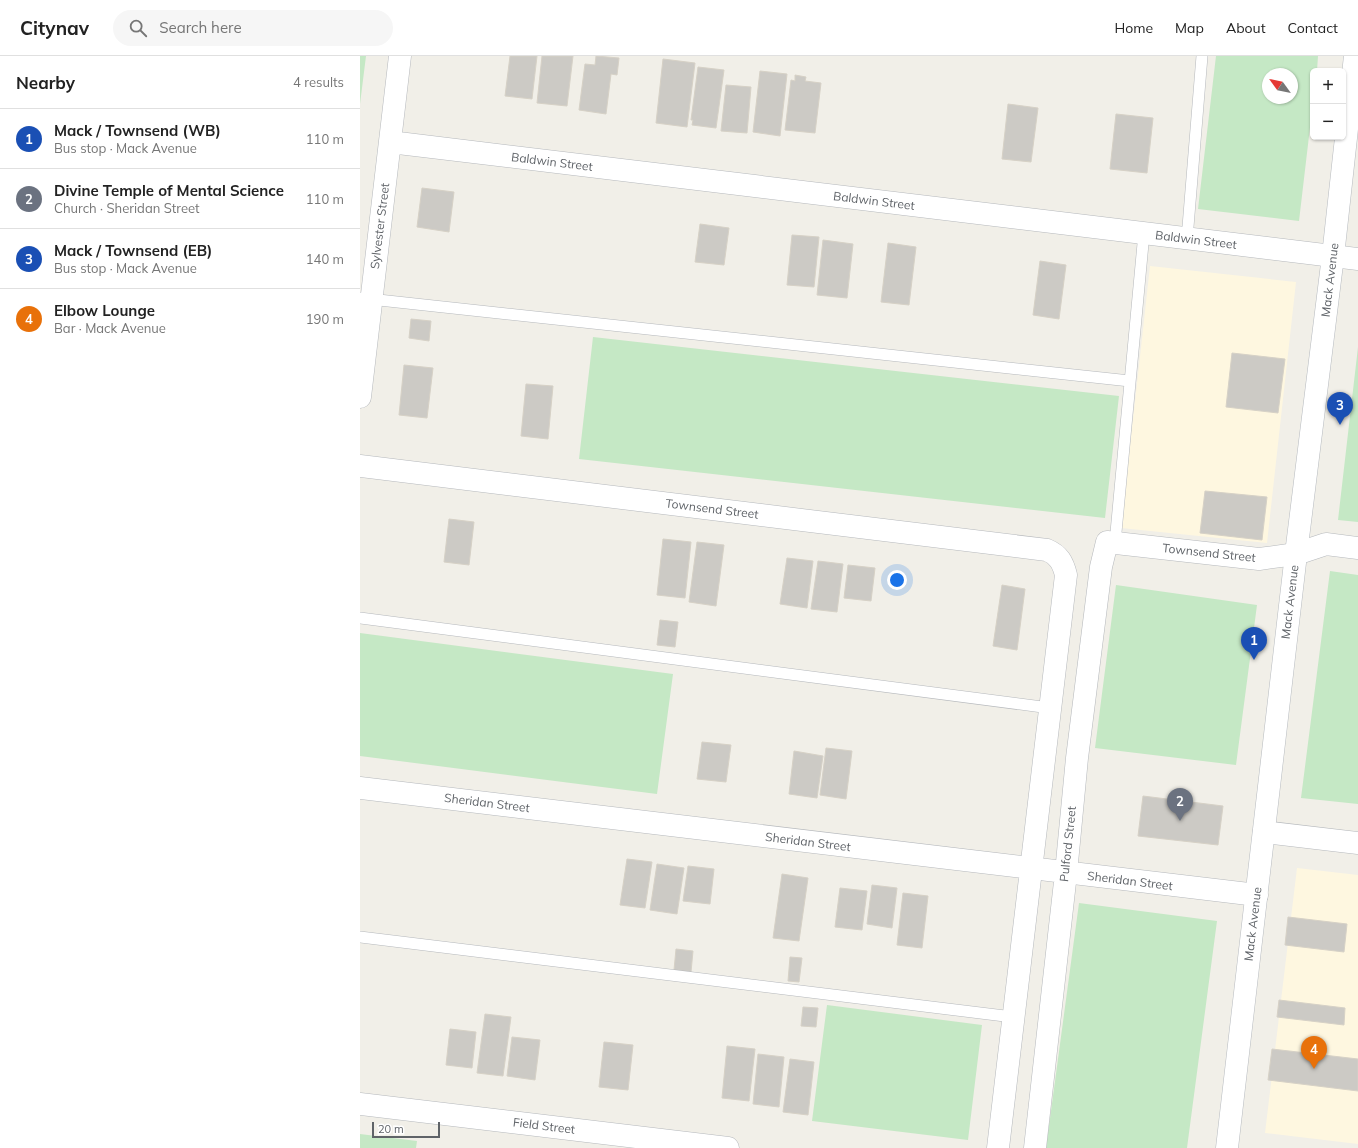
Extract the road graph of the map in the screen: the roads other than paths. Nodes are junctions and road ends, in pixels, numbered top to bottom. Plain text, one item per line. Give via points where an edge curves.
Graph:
1 (400, 56) edge
2 (1202, 56) edge
3 (1355, 56) edge
4 (390, 142) junction
5 (1144, 233) junction
6 (1186, 239) junction
7 (1333, 256) junction
8 (1358, 259) edge
9 (366, 299) edge
10 (1130, 381) junction
11 (360, 397) edge
12 (360, 466) edge
13 (1111, 542) junction
14 (1358, 548) edge
15 (1296, 554) junction
16 (360, 618) edge
17 (1050, 708) junction
18 (360, 788) edge
19 (1264, 832) junction
20 (1358, 843) edge
21 (1031, 869) junction
22 (1066, 873) junction
23 (1257, 895) junction
24 (360, 937) edge
25 (1013, 1017) junction
26 (360, 1104) edge
27 (728, 1148) edge
28 (998, 1148) edge
29 (1035, 1148) edge
30 (1227, 1148) edge

1 - 4 street, Sylvester Street
2 - 6 lane
3 - 7 street, Mack Avenue
4 - 5 street, Baldwin Street
4 - 9 street, Sylvester Street
5 - 6 street, Baldwin Street
5 - 10 lane
6 - 7 street, Baldwin Street
7 - 8 street, Baldwin Street
7 - 15 street, Mack Avenue
9 - 10 lane
9 - 11 street, Sylvester Street
10 - 13 lane
12 - 17 street, Townsend Street via 1047,550 1060,559 1066,575
13 - 15 street, Townsend Street via 1259,559
13 - 22 street, Pulford Street via 1100,573 1077,758
14 - 15 street, Townsend Street via 1326,544
15 - 19 street, Mack Avenue
16 - 17 lane
17 - 21 street
18 - 21 street, Sheridan Street
19 - 20 street
19 - 23 street, Mack Avenue
21 - 22 street, Sheridan Street
21 - 25 street
22 - 23 street, Sheridan Street
22 - 29 street, Pulford Street
23 - 30 street, Mack Avenue
24 - 25 lane
25 - 28 street
26 - 27 street, Field Street

